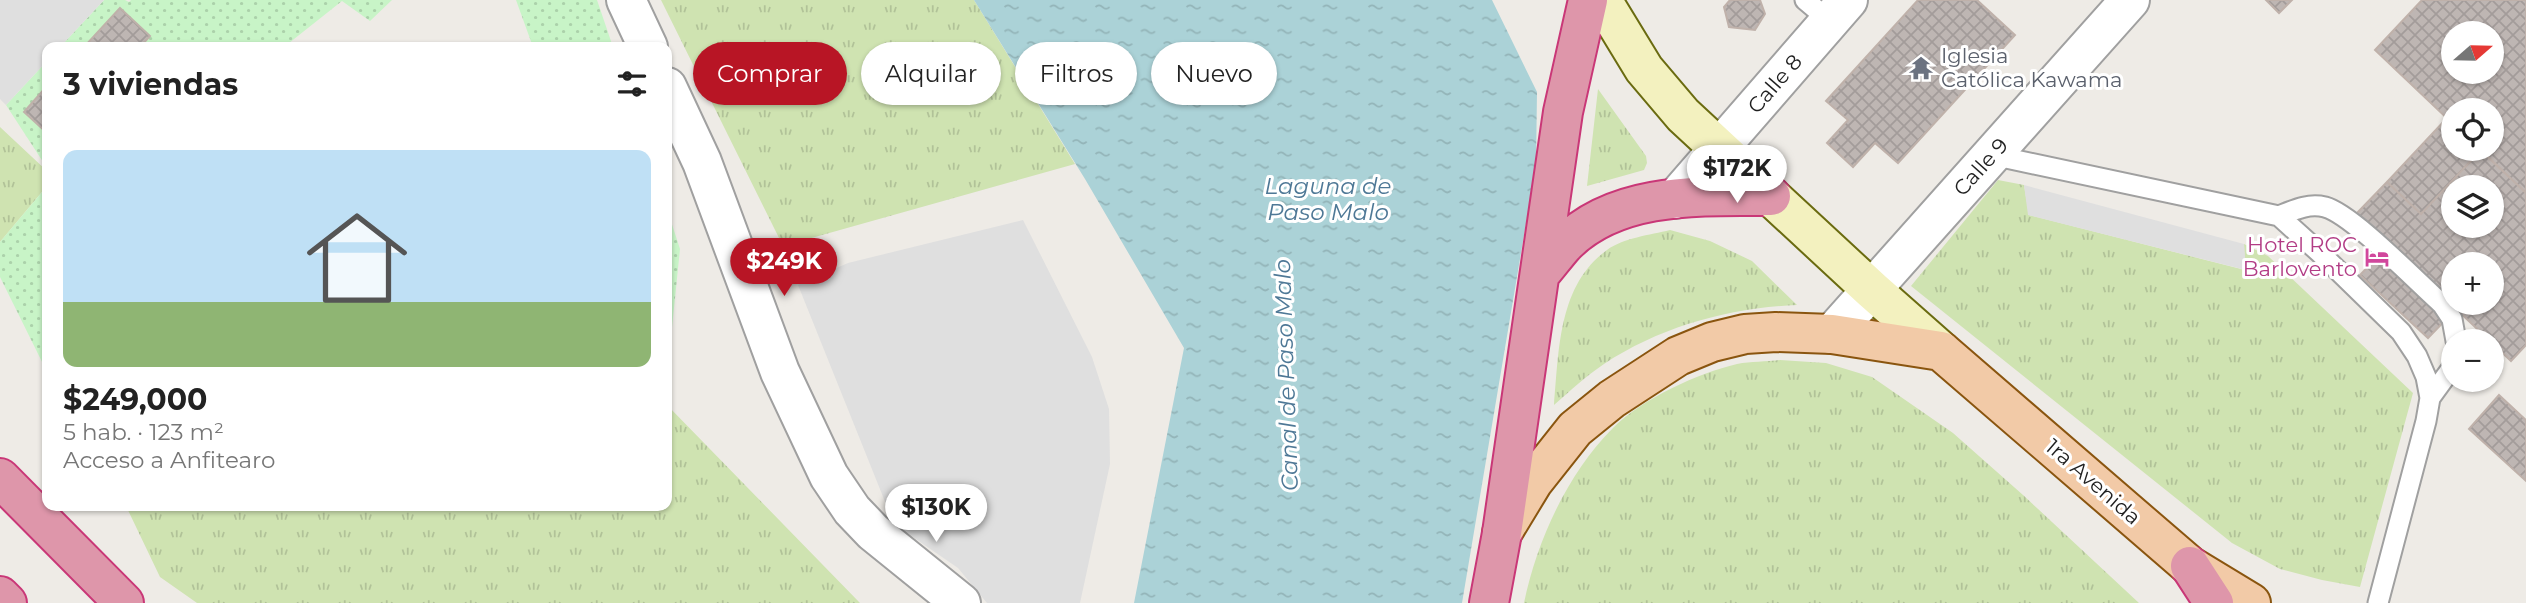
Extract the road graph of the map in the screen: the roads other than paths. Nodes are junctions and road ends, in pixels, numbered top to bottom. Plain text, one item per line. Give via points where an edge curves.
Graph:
1 (626, 0) edge
2 (1587, 0) edge
3 (1602, 0) edge
4 (2130, 0) edge
5 (1828, 7) edge
6 (646, 42) edge
7 (672, 98) edge
8 (1719, 148) junction
9 (1992, 155) junction
10 (1771, 196) junction
11 (1675, 199) junction
12 (2278, 216) junction
13 (1540, 274) junction
14 (1872, 290) junction
15 (2454, 329) edge
16 (1832, 334) junction
17 (1941, 351) junction
18 (2441, 383) edge
19 (2430, 398) junction
20 (0, 478) edge
21 (0, 515) edge
22 (1502, 533) junction
23 (2190, 566) junction
24 (0, 596) edge
25 (7, 603) edge
26 (110, 603) edge
27 (124, 603) edge
28 (961, 603) edge
29 (1489, 603) edge
30 (2214, 603) edge
31 (2251, 603) edge
32 (2378, 603) edge

1 - 6 street
2 - 13 highway via 1563,112
3 - 8 main road via 1644,69
4 - 9 street, Calle 9
5 - 8 street, Calle 8
7 - 28 street via 702,162 780,372 829,475 873,532
8 - 10 main road
8 - 11 street, Calle 8
9 - 12 lane
9 - 14 street, Calle 9
10 - 11 highway
10 - 14 main road
11 - 13 highway via 1616,212 1590,225 1566,243
12 - 15 lane via 2305,206 2326,207 2353,223 2442,304
12 - 19 lane via 2401,332 2417,356
13 - 22 highway
14 - 16 street, Calle 9
14 - 17 main road
16 - 17 main road
16 - 22 main road via 1745,334 1678,356 1575,429 1533,482
17 - 23 main road, 1ra Avenida
18 - 19 lane
19 - 32 lane
20 - 27 highway
21 - 26 highway
22 - 29 highway
23 - 30 highway
23 - 31 main road, 1ra Avenida
24 - 25 highway

